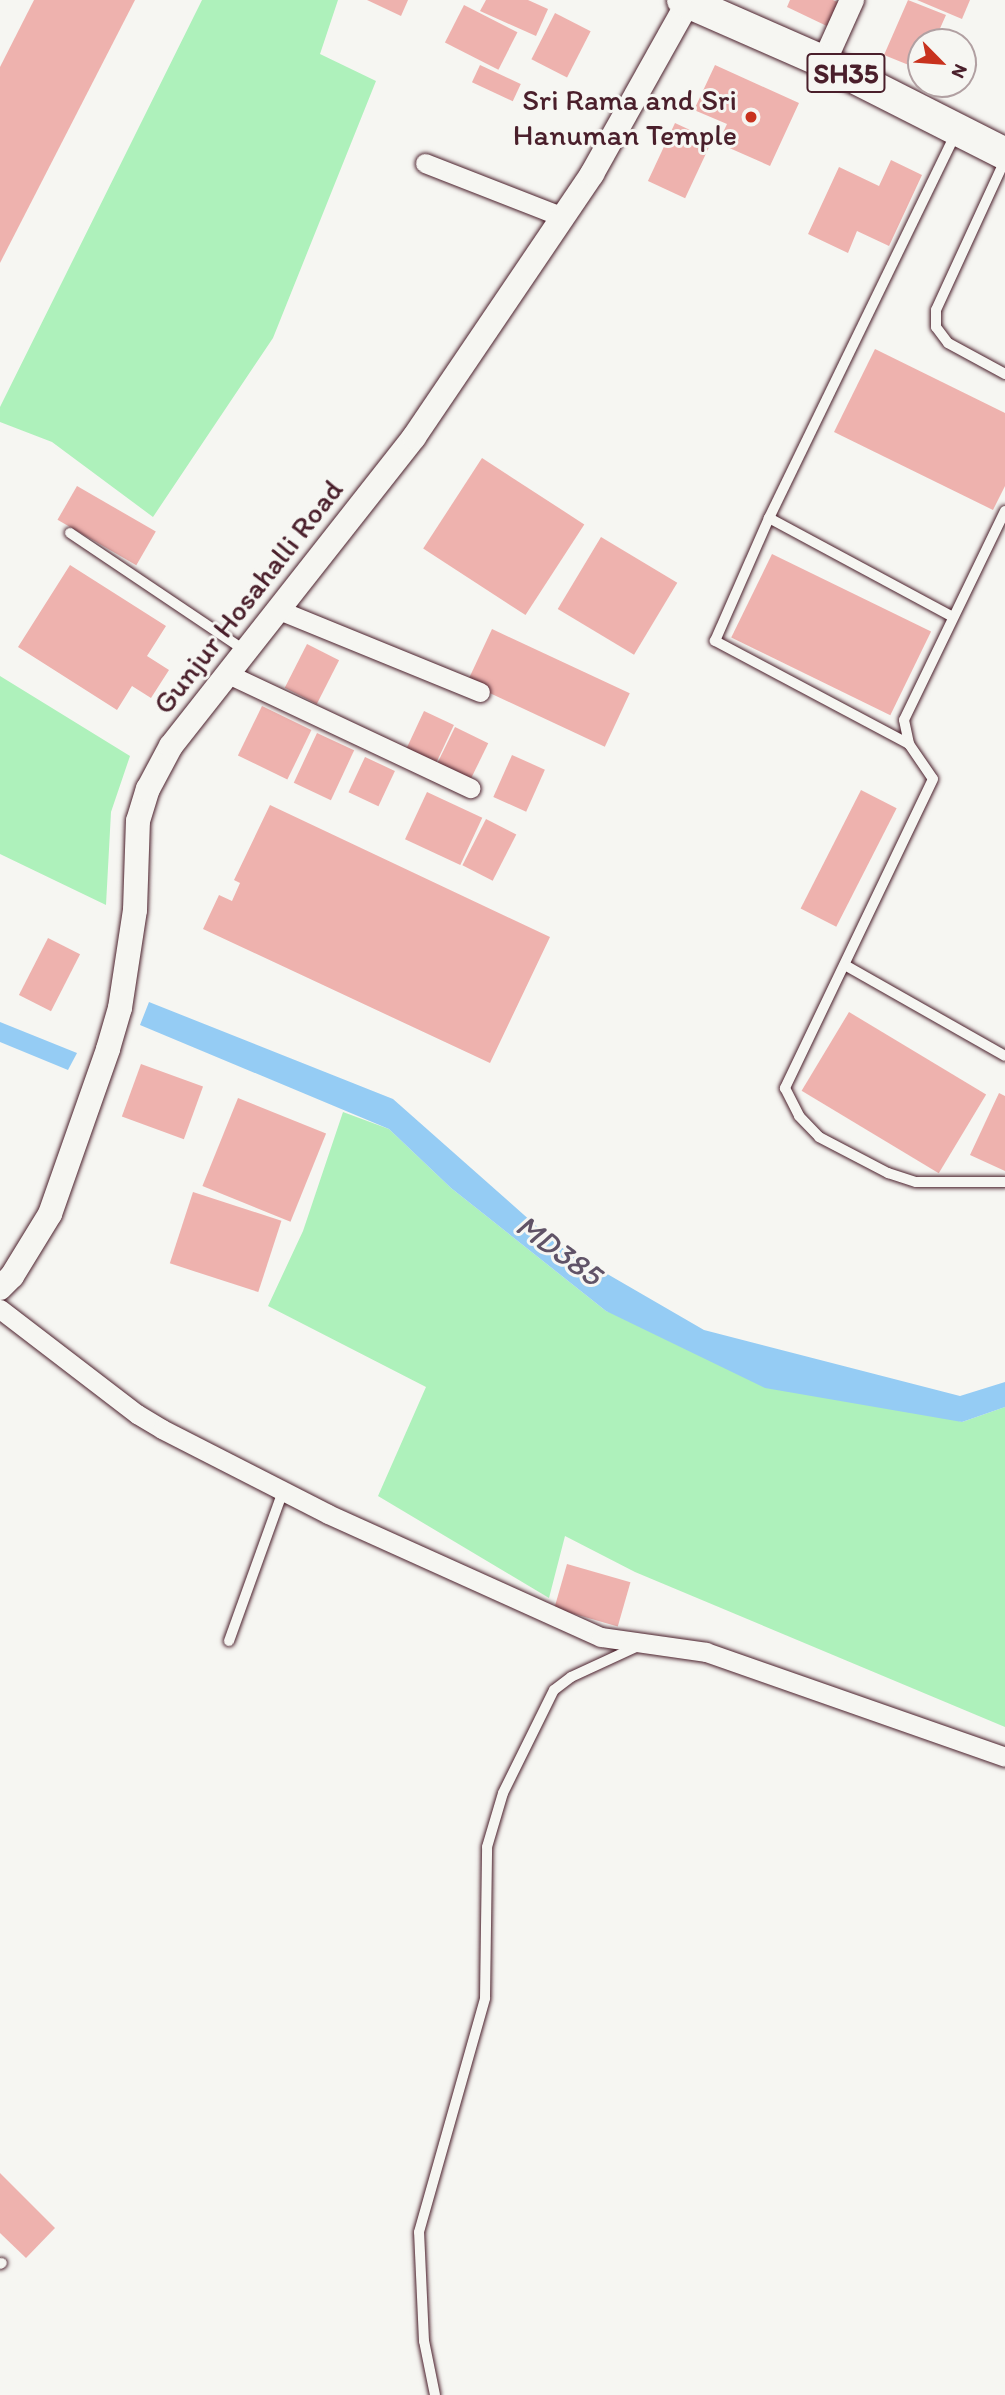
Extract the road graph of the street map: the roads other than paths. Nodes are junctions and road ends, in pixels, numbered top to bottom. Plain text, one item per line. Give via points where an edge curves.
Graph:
1 (852, 0) edge
2 (685, 1) edge
3 (824, 62) junction
4 (957, 130) junction
5 (1005, 154) edge
6 (1005, 160) edge
7 (425, 163) dead end
8 (563, 217) junction
9 (1005, 374) edge
10 (1005, 511) edge
11 (769, 518) junction
12 (70, 533) dead end
13 (279, 610) junction
14 (954, 617) junction
15 (246, 652) junction
16 (228, 674) junction
17 (480, 692) dead end
18 (909, 744) junction
19 (470, 788) dead end
20 (845, 965) junction
21 (1005, 1056) edge
22 (1005, 1182) edge
23 (0, 1289) edge
24 (0, 1308) edge
25 (283, 1491) junction
26 (229, 1641) dead end
27 (641, 1644) junction
28 (1005, 1757) edge
29 (435, 2395) edge

1 - 3 street
2 - 3 main road, SH35
2 - 8 street, Gunjur Hosahalli Road via 592,174
3 - 4 main road, SH35
4 - 5 main road, SH35
4 - 11 lane
6 - 9 lane via 936,310 936,327 948,342
7 - 8 street
8 - 13 street, Gunjur Hosahalli Road via 414,438
10 - 14 lane
11 - 14 lane
11 - 18 lane via 715,641
12 - 15 lane
13 - 15 street, Gunjur Hosahalli Road
13 - 17 street
14 - 18 lane via 904,719
15 - 16 street, Gunjur Hosahalli Road
16 - 19 street
16 - 23 street, Gunjur Hosahalli Road via 171,746 148,789 138,821 135,910 120,1008 108,1049 50,1214
18 - 20 lane via 933,779
20 - 21 lane
20 - 22 lane via 785,1088 799,1116 819,1136 888,1173 916,1182
24 - 25 street via 137,1414
25 - 26 lane
25 - 27 street via 601,1637
27 - 28 street via 706,1652
27 - 29 lane via 554,1689 503,1793 487,1847 485,1998 419,2232 424,2340

